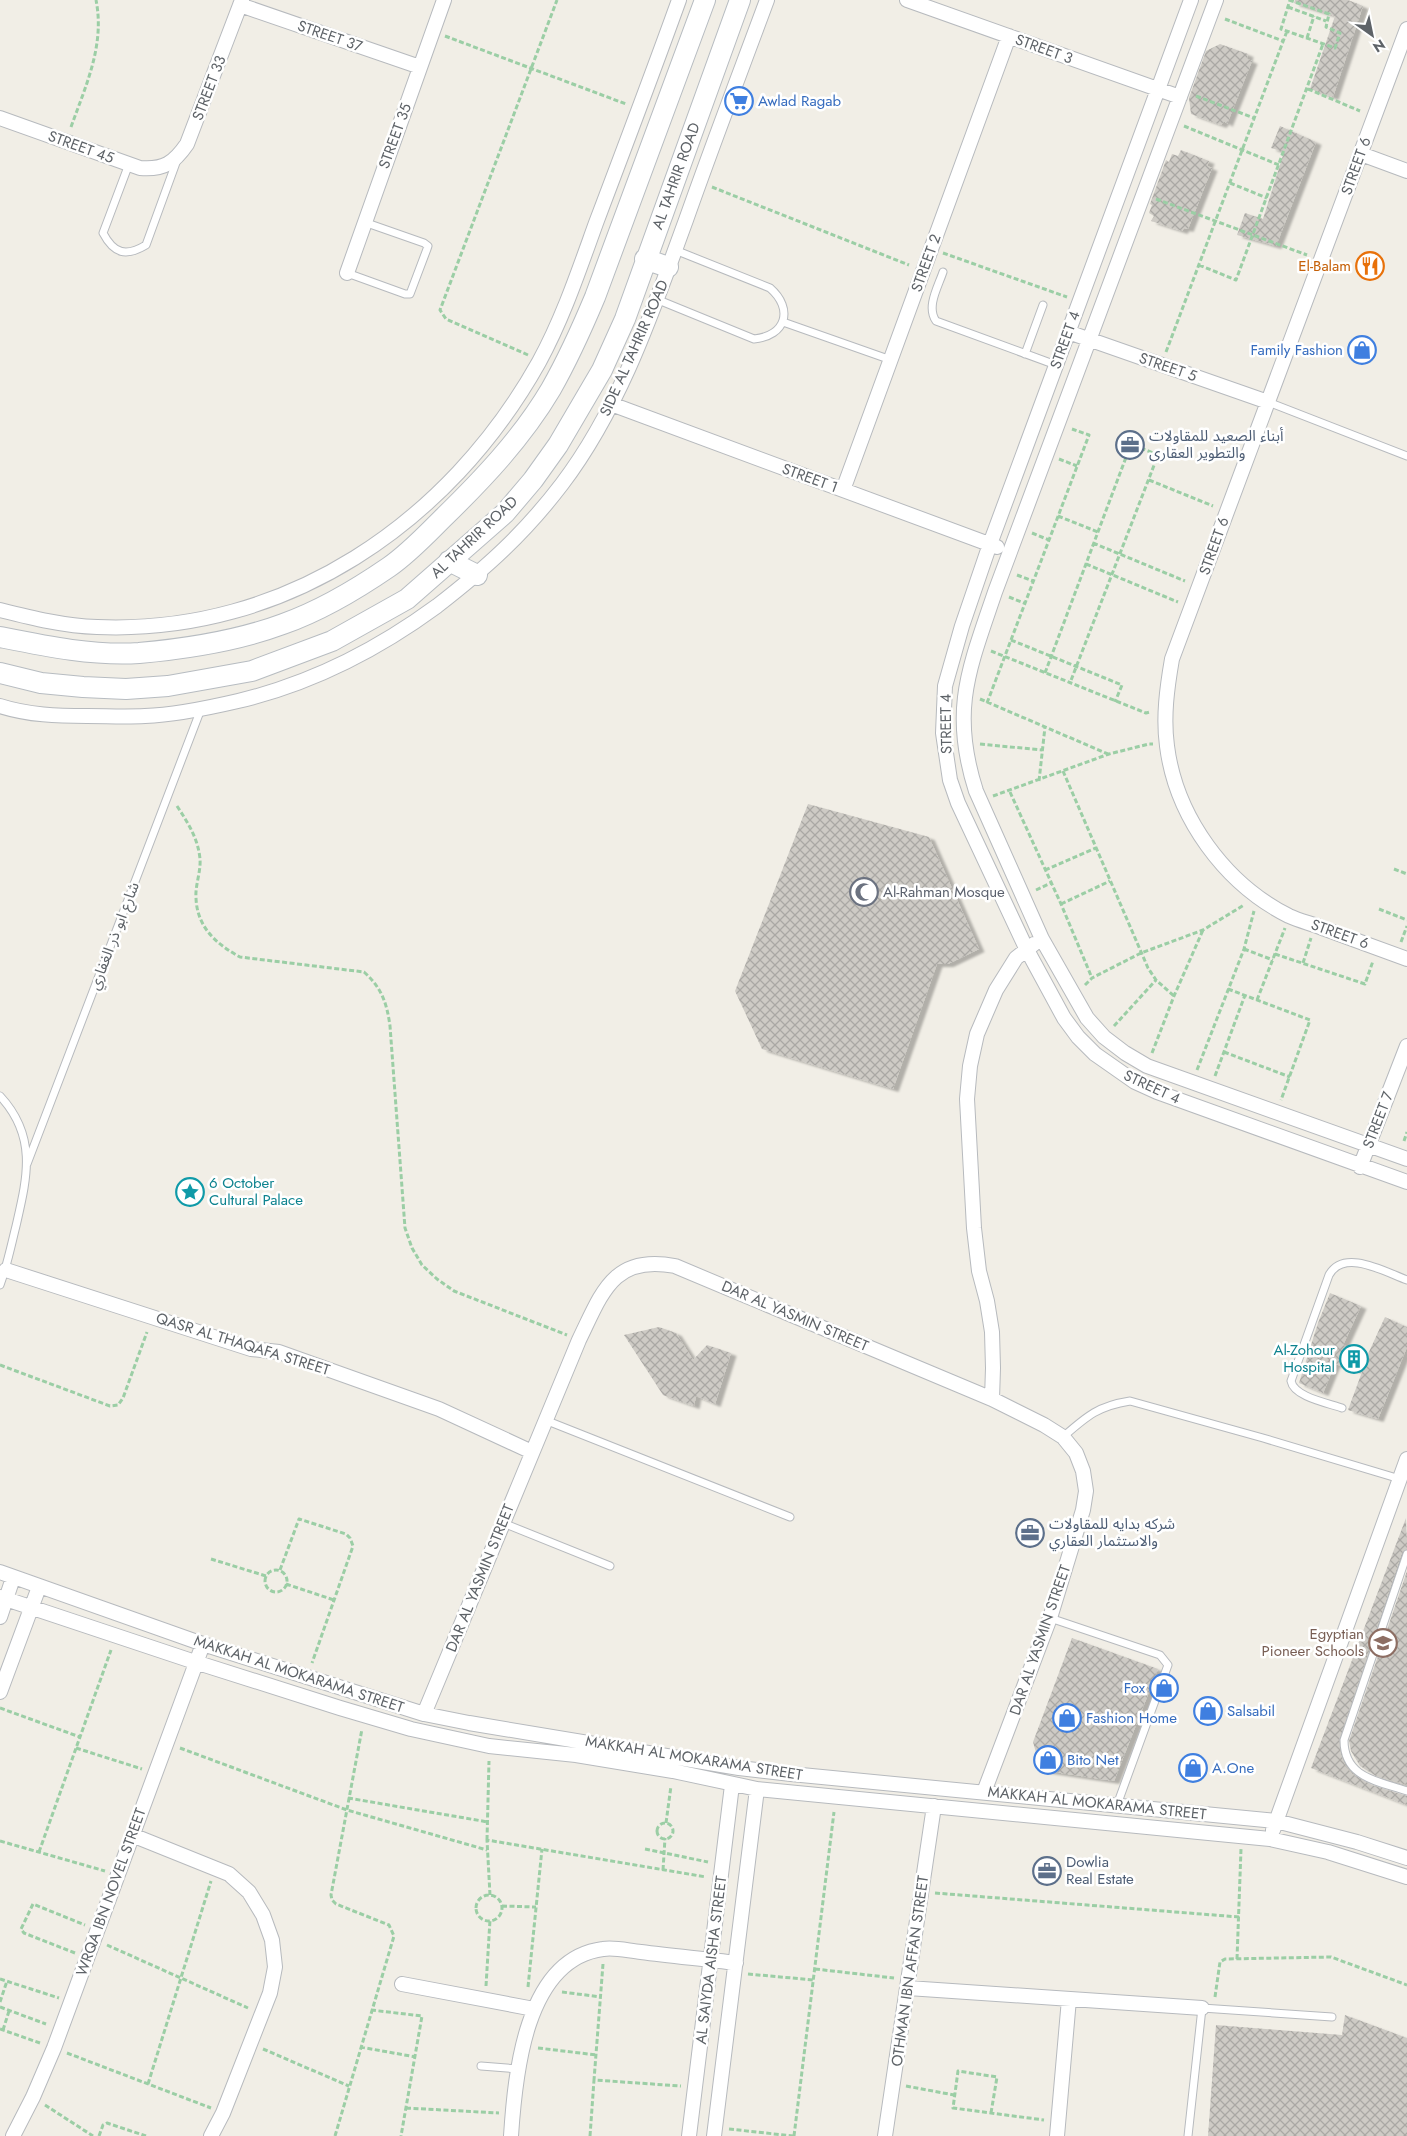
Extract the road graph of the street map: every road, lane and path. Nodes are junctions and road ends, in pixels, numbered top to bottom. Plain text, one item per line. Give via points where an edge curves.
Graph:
1 (96, 0) edge
2 (444, 0) edge
3 (557, 0) edge
4 (679, 0) edge
5 (705, 0) edge
6 (740, 0) edge
7 (767, 0) edge
8 (907, 0) edge
9 (1191, 0) edge
10 (1290, 0) edge
11 (241, 2) edge
12 (1213, 6) edge
13 (1288, 7) junction
14 (1314, 16) junction
15 (1326, 21) junction
16 (1407, 29) edge
17 (433, 31) junction
18 (1287, 31) junction
19 (1009, 36) junction
20 (1307, 38) junction
21 (1283, 41) junction
22 (1323, 44) junction
23 (420, 66) junction
24 (531, 68) junction
25 (1158, 89) junction
26 (1308, 90) junction
27 (1181, 94) junction
28 (639, 109) junction
29 (1374, 117) junction
30 (0, 118) edge
31 (1254, 118) junction
32 (1172, 121) junction
33 (66, 142) junction
34 (1242, 150) junction
35 (1361, 154) junction
36 (178, 158) junction
37 (128, 164) junction
38 (1279, 165) junction
39 (163, 167) joint
40 (1407, 170) edge
41 (699, 182) junction
42 (1230, 183) junction
43 (1144, 194) junction
44 (1267, 198) dead end
45 (1215, 221) junction
46 (364, 222) junction
47 (1253, 235) junction
48 (931, 249) junction
49 (645, 259) junction
50 (671, 259) junction
51 (1321, 260) junction
52 (1199, 265) junction
53 (923, 271) junction
54 (943, 272) dead end
55 (347, 273) joint
56 (656, 299) junction
57 (1080, 301) junction
58 (1043, 305) dead end
59 (783, 322) junction
60 (1068, 332) junction
61 (1089, 339) junction
62 (1025, 354) junction
63 (540, 360) junction
64 (890, 360) junction
65 (1056, 365) junction
66 (1161, 365) junction
67 (1268, 402) junction
68 (611, 404) junction
69 (1057, 423) junction
70 (1407, 456) edge
71 (1149, 480) junction
72 (843, 490) junction
73 (1227, 512) junction
74 (1058, 516) junction
75 (1098, 532) junction
76 (1093, 543) junction
77 (990, 544) junction
78 (1009, 551) junction
79 (1120, 554) junction
80 (449, 561) junction
81 (1086, 564) junction
82 (478, 575) junction
83 (1112, 575) junction
84 (1199, 587) junction
85 (1192, 607) junction
86 (0, 610) edge
87 (0, 637) edge
88 (1011, 640) junction
89 (977, 645) junction
90 (1004, 656) junction
91 (1051, 656) junction
92 (1077, 667) junction
93 (0, 673) edge
94 (1045, 673) junction
95 (1070, 683) junction
96 (965, 690) junction
97 (987, 702) junction
98 (1115, 702) junction
99 (1165, 702) junction
100 (0, 706) edge
101 (201, 709) junction
102 (1045, 727) junction
103 (964, 742) junction
104 (1167, 746) junction
105 (1042, 750) junction
106 (1108, 754) junction
107 (1063, 771) junction
108 (1039, 781) junction
109 (976, 791) junction
110 (170, 792) junction
111 (1010, 792) junction
112 (1096, 848) junction
113 (1394, 869) dead end
114 (1045, 870) junction
115 (1407, 874) edge
116 (1110, 881) junction
117 (1257, 897) junction
118 (1061, 904) junction
119 (1379, 909) dead end
120 (1290, 916) junction
121 (1407, 920) edge
122 (1315, 925) junction
123 (1203, 930) junction
124 (1042, 938) junction
125 (1026, 948) junction
126 (1378, 948) junction
127 (1244, 949) junction
128 (1141, 953) junction
129 (1275, 954) junction
130 (1407, 959) edge
131 (1273, 960) junction
132 (1303, 964) junction
133 (1092, 978) junction
134 (1156, 980) junction
135 (1228, 989) junction
136 (1245, 995) junction
137 (1074, 996) junction
138 (1174, 996) junction
139 (1257, 1000) junction
140 (1104, 1037) junction
141 (1407, 1046) edge
142 (1224, 1052) junction
143 (1147, 1066) junction
144 (1290, 1077) junction
145 (1192, 1082) junction
146 (1211, 1088) junction
147 (0, 1096) edge
148 (1277, 1112) junction
149 (1369, 1145) junction
150 (1407, 1159) edge
151 (28, 1164) junction
152 (1360, 1167) junction
153 (1407, 1182) edge
154 (6, 1270) junction
155 (1407, 1280) edge
156 (0, 1285) edge
157 (153, 1317) junction
158 (579, 1340) junction
159 (0, 1365) edge
160 (992, 1399) junction
161 (1342, 1408) dead end
162 (545, 1420) junction
163 (1063, 1437) junction
164 (532, 1452) junction
165 (1407, 1459) edge
166 (1400, 1479) junction
167 (790, 1517) dead end
168 (503, 1523) junction
169 (1407, 1554) edge
170 (211, 1559) dead end
171 (610, 1566) dead end
172 (280, 1570) junction
173 (0, 1572) edge
174 (266, 1576) junction
175 (14, 1578) junction
176 (286, 1584) junction
177 (39, 1587) junction
178 (3, 1598) edge
179 (334, 1600) junction
180 (32, 1607) junction
181 (0, 1617) edge
182 (1050, 1618) junction
183 (116, 1636) junction
184 (203, 1644) junction
185 (196, 1662) junction
186 (307, 1676) junction
187 (0, 1692) edge
188 (0, 1708) edge
189 (424, 1714) junction
190 (365, 1716) junction
191 (80, 1737) junction
192 (166, 1742) junction
193 (489, 1746) junction
194 (76, 1748) junction
195 (673, 1771) junction
196 (155, 1773) junction
197 (732, 1784) junction
198 (757, 1789) junction
199 (1407, 1791) edge
200 (984, 1792) junction
201 (836, 1796) junction
202 (348, 1798) junction
203 (1117, 1805) junction
204 (934, 1806) junction
205 (347, 1810) junction
206 (1276, 1821) junction
207 (488, 1822) junction
208 (666, 1823) junction
209 (132, 1836) junction
210 (1241, 1837) junction
211 (665, 1838) junction
212 (1270, 1839) junction
213 (487, 1840) junction
214 (0, 1841) edge
215 (542, 1849) junction
216 (488, 1850) junction
217 (645, 1850) dead end
218 (39, 1852) junction
219 (664, 1853) junction
220 (1407, 1858) edge
221 (723, 1865) junction
222 (215, 1869) junction
223 (663, 1870) junction
224 (118, 1874) junction
225 (1407, 1877) edge
226 (722, 1880) junction
227 (922, 1892) junction
228 (490, 1895) junction
229 (502, 1906) junction
230 (536, 1907) junction
231 (1238, 1917) junction
232 (490, 1920) junction
233 (96, 1935) junction
234 (604, 1948) junction
235 (87, 1958) junction
236 (1237, 1958) junction
237 (712, 1960) junction
238 (735, 1968) junction
239 (815, 1970) junction
240 (181, 1978) junction
241 (0, 1979) edge
242 (814, 1980) junction
243 (7, 1981) junction
244 (402, 1984) dead end
245 (909, 1984) junction
246 (1407, 1985) edge
247 (544, 1990) junction
248 (601, 1997) junction
249 (485, 1999) junction
250 (1069, 1999) junction
251 (0, 2002) edge
252 (71, 2002) junction
253 (0, 2008) edge
254 (530, 2008) junction
255 (1208, 2008) junction
256 (9, 2010) junction
257 (371, 2010) junction
258 (262, 2014) junction
259 (1332, 2017) dead end
260 (1, 2029) edge
261 (61, 2029) junction
262 (250, 2044) junction
263 (360, 2047) junction
264 (524, 2047) junction
265 (54, 2048) junction
266 (597, 2055) junction
267 (416, 2057) junction
268 (481, 2066) dead end
269 (518, 2069) junction
270 (594, 2080) junction
271 (148, 2084) junction
272 (894, 2084) junction
273 (349, 2086) junction
274 (696, 2086) junction
275 (954, 2095) junction
276 (33, 2097) junction
277 (406, 2108) junction
278 (223, 2113) junction
279 (992, 2113) junction
280 (512, 2114) junction
281 (1058, 2129) edge
282 (715, 2132) edge
283 (13, 2136) edge
284 (93, 2136) edge
285 (99, 2136) edge
286 (146, 2136) edge
287 (211, 2136) edge
288 (335, 2136) edge
289 (401, 2136) edge
290 (511, 2136) edge
291 (590, 2136) edge
292 (689, 2136) edge
293 (794, 2136) edge
294 (885, 2136) edge
295 (1188, 2136) edge

1 - 33 path via 98,35 95,61
2 - 17 street, STREET 35
3 - 24 path
4 - 28 street
5 - 87 street via 576,343 520,434 489,473 426,535 390,566 337,599 283,624 214,643 137,653 77,650
6 - 49 street, AL TAHRIR ROAD
7 - 41 street, SIDE AL TAHRIR ROAD
8 - 19 street, STREET 3
9 - 25 street, STREET 4
10 - 13 path
10 - 15 path via 1329,14
11 - 23 street, STREET 37
11 - 36 street, STREET 33 via 188,144
12 - 21 path
12 - 27 street, STREET 4
13 - 14 path
13 - 18 path via 1281,29
14 - 15 path
14 - 20 path
15 - 22 path via 1328,29 1340,33 1335,48
16 - 29 street, STREET 6
17 - 23 street, STREET 35
17 - 24 path
18 - 20 path
18 - 21 path
19 - 25 street, STREET 3
19 - 48 street, STREET 2
20 - 22 path
21 - 31 path
22 - 26 path
23 - 46 street, STREET 35
24 - 28 path
24 - 63 path via 440,310 446,319
25 - 27 street, STREET 3
25 - 57 street, STREET 4
26 - 29 path
26 - 38 path
27 - 31 path
27 - 32 street, STREET 4
28 - 63 street via 564,308
29 - 35 street, STREET 6
30 - 33 street, STREET 45
31 - 34 path
32 - 34 path
32 - 43 street, STREET 4
33 - 37 street, STREET 45
34 - 38 path
34 - 42 path
35 - 40 street
35 - 51 street, STREET 6
36 - 37 lane via 146,245 134,252 121,252 110,245 103,233
36 - 39 street, STREET 33
37 - 39 street, STREET 45 via 140,168
38 - 47 path
41 - 50 street, SIDE AL TAHRIR ROAD
41 - 53 path
42 - 44 path
42 - 45 path
43 - 45 path
43 - 61 street, STREET 4
45 - 47 path
45 - 52 path
46 - 55 street, STREET 35
46 - 55 lane via 428,246 410,294
47 - 51 path
47 - 52 path via 1236,280
48 - 53 street, STREET 2
48 - 57 path
49 - 50 street
49 - 80 street, AL TAHRIR ROAD via 625,319 602,370 558,445 505,513
50 - 56 street, SIDE AL TAHRIR ROAD
50 - 59 lane via 770,288 780,297 785,309
51 - 67 street, STREET 6
52 - 66 path
53 - 64 street, STREET 2
54 - 62 lane via 931,306 936,321
56 - 59 lane via 754,339 776,332
56 - 68 street, SIDE AL TAHRIR ROAD
57 - 60 street, STREET 4
58 - 62 lane
59 - 64 lane
60 - 61 street, STREET 5
60 - 65 street, STREET 4
61 - 66 street, STREET 5
61 - 69 street, STREET 4
62 - 65 lane
63 - 86 street via 492,434 432,500 353,560 306,586 255,606 203,620 149,627 95,627 41,620
64 - 72 street, STREET 2
65 - 77 street, STREET 4
66 - 67 street, STREET 5
67 - 70 lane
67 - 73 street, STREET 6
68 - 72 street, STREET 1
68 - 82 street, SIDE AL TAHRIR ROAD via 563,483 529,525
69 - 74 path via 1089,435
69 - 78 street, STREET 4
71 - 73 path
71 - 75 path via 1158,455 1131,444
71 - 79 path
72 - 77 street, STREET 1
73 - 84 street, STREET 6
74 - 75 path
74 - 88 path
75 - 76 path
76 - 79 path
76 - 81 path
77 - 78 street, STREET 1
77 - 125 street, STREET 4 via 945,686 945,757 958,803
78 - 89 street, STREET 4
79 - 83 path
79 - 84 path
80 - 82 street
80 - 93 street, AL TAHRIR ROAD via 407,598 332,641 252,671 168,686 126,689 41,683
81 - 83 path
81 - 91 path
82 - 101 street, SIDE AL TAHRIR ROAD via 404,630 356,657 306,680 254,697
83 - 85 path
83 - 92 path
84 - 85 street, STREET 6
85 - 99 street, STREET 6 via 1172,659
88 - 90 path
88 - 91 path
89 - 90 path
89 - 96 street, STREET 4
90 - 94 path
90 - 97 path
91 - 92 path
91 - 94 path
92 - 95 path
92 - 98 path via 1122,685
94 - 95 path
95 - 98 path
96 - 97 path
96 - 103 street, STREET 4
97 - 102 path
98 - 99 path via 1146,713 1159,709
99 - 104 street, STREET 6
100 - 101 street, SIDE AL TAHRIR ROAD via 49,716 147,716
101 - 110 lane, شارع ابو ذر الغفاري
102 - 105 path
102 - 106 path
103 - 105 path
103 - 109 street, STREET 4
104 - 106 path via 1149,744
104 - 117 street, STREET 6 via 1177,789 1196,829 1222,864
105 - 108 path
106 - 107 path
107 - 108 path
107 - 112 path
108 - 111 path
109 - 111 path via 990,797
109 - 124 street, STREET 4
110 - 151 lane, شارع ابو ذر الغفاري
110 - 158 path via 196,841 200,860 196,896 199,917 223,948 240,957 364,972 381,990 390,1026 405,1228 422,1265 454,1291
111 - 114 path
112 - 114 path
112 - 116 path
113 - 115 path
114 - 118 path
116 - 118 path
116 - 128 path
117 - 120 street, STREET 6
117 - 123 path
117 - 127 path
118 - 133 path
119 - 121 path
120 - 122 street, STREET 6
120 - 129 path
122 - 126 street, STREET 6
122 - 132 path
123 - 128 path
123 - 138 path
124 - 125 street
124 - 137 street, STREET 4
125 - 152 street, STREET 4 via 1064,1018 1078,1037 1114,1069 1157,1092
125 - 160 street via 996,990 977,1034 967,1099 974,1228 992,1332
126 - 130 street, STREET 6
126 - 132 path via 1365,984
127 - 131 path
127 - 135 path
128 - 133 path
128 - 134 path
129 - 131 path
129 - 132 path
131 - 139 path
133 - 137 path
134 - 138 path
134 - 140 path
135 - 136 path
135 - 145 path
136 - 139 path
136 - 142 path
137 - 140 street, STREET 4
138 - 143 path
139 - 144 path via 1310,1020
140 - 143 street, STREET 4
141 - 149 street, STREET 7
142 - 144 path
142 - 146 path
143 - 145 street, STREET 4
144 - 148 path
145 - 146 street, STREET 4
146 - 148 street, STREET 4
147 - 151 lane via 20,1130
148 - 149 street, STREET 4
149 - 150 street, STREET 4
149 - 152 street, STREET 7
151 - 154 lane
152 - 153 street, STREET 4
154 - 156 lane
154 - 157 street, QASR AL THAQAFA STREET
155 - 161 lane via 1355,1262 1341,1263 1329,1275 1291,1382 1299,1393
157 - 159 path via 118,1405 110,1406
157 - 164 street, QASR AL THAQAFA STREET via 251,1349 279,1352 439,1409
158 - 160 street, DAR AL YASMIN STREET via 608,1284 630,1268 657,1262 676,1266
158 - 162 street, DAR AL YASMIN STREET
160 - 163 street, DAR AL YASMIN STREET
162 - 164 street, DAR AL YASMIN STREET
162 - 167 lane
163 - 166 lane via 1090,1414 1109,1404 1130,1401
163 - 182 street, DAR AL YASMIN STREET via 1076,1453 1086,1491
164 - 168 street, DAR AL YASMIN STREET
165 - 166 street
166 - 206 street
168 - 171 lane
168 - 189 street, DAR AL YASMIN STREET
169 - 199 lane via 1347,1730 1344,1750 1353,1768 1361,1775
170 - 174 path
172 - 174 path via 271,1571
172 - 176 path via 286,1576
172 - 179 path via 299,1519 346,1534 353,1546
173 - 175 street, MAKKAH AL MOKARAMA STREET
174 - 176 path via 266,1585 272,1591 280,1591
175 - 177 street, MAKKAH AL MOKARAMA STREET
175 - 178 street
176 - 179 path
177 - 180 street
177 - 184 street, MAKKAH AL MOKARAMA STREET
178 - 180 street, MAKKAH AL MOKARAMA STREET
178 - 181 street
179 - 186 path
180 - 183 street, MAKKAH AL MOKARAMA STREET
180 - 187 street
182 - 200 street, DAR AL YASMIN STREET
182 - 203 lane via 1160,1655 1168,1665
183 - 185 street, MAKKAH AL MOKARAMA STREET
183 - 191 path
184 - 185 street, WRQA IBN NOVEL STREET
184 - 186 street, MAKKAH AL MOKARAMA STREET
185 - 190 street, MAKKAH AL MOKARAMA STREET
185 - 192 street, WRQA IBN NOVEL STREET
186 - 189 street, MAKKAH AL MOKARAMA STREET
188 - 191 path
189 - 200 street, MAKKAH AL MOKARAMA STREET via 739,1768
190 - 193 street, MAKKAH AL MOKARAMA STREET
190 - 202 path
191 - 194 path
192 - 196 street, WRQA IBN NOVEL STREET
192 - 205 path
193 - 195 street, MAKKAH AL MOKARAMA STREET via 576,1755
193 - 207 path
194 - 196 path
194 - 218 path
195 - 197 street, MAKKAH AL MOKARAMA STREET
195 - 208 path
196 - 209 street, WRQA IBN NOVEL STREET
197 - 198 street, MAKKAH AL MOKARAMA STREET
197 - 221 street, AL SAIYDA AISHA STREET
198 - 201 street, MAKKAH AL MOKARAMA STREET
198 - 238 street, AL SAIYDA AISHA STREET
200 - 203 street, MAKKAH AL MOKARAMA STREET
201 - 204 street, MAKKAH AL MOKARAMA STREET
201 - 239 path
202 - 205 path
202 - 207 path
203 - 206 street, MAKKAH AL MOKARAMA STREET
204 - 210 street, MAKKAH AL MOKARAMA STREET
204 - 227 street, OTHMAN IBN AFFAN STREET
205 - 216 path
205 - 257 path via 332,1900 389,1925 394,1936
206 - 212 street
206 - 220 street, MAKKAH AL MOKARAMA STREET
207 - 213 path
208 - 211 path via 673,1831
208 - 211 path via 657,1830
209 - 222 street
209 - 224 street, WRQA IBN NOVEL STREET
210 - 212 street, MAKKAH AL MOKARAMA STREET
210 - 231 path
211 - 219 path
212 - 225 street, MAKKAH AL MOKARAMA STREET via 1328,1852
213 - 215 path
213 - 216 path
214 - 218 path
215 - 223 path
215 - 230 path
216 - 228 path
217 - 219 path
218 - 224 path
219 - 221 path
219 - 223 path
221 - 226 street, AL SAIYDA AISHA STREET
222 - 240 path
222 - 258 street via 229,1874 248,1892 263,1914 272,1940 275,1967
223 - 226 path
224 - 233 street, WRQA IBN NOVEL STREET
226 - 237 street, AL SAIYDA AISHA STREET
227 - 231 path
227 - 245 street, OTHMAN IBN AFFAN STREET
228 - 229 path via 496,1896
228 - 232 path via 480,1899 476,1909 482,1918
229 - 230 path
229 - 232 path via 498,1916
230 - 254 path
231 - 236 path
232 - 249 path
233 - 235 street, WRQA IBN NOVEL STREET
233 - 235 path via 33,1904 21,1929
233 - 240 path
234 - 237 street
234 - 247 street via 564,1966
234 - 248 path
235 - 252 street, WRQA IBN NOVEL STREET
236 - 246 path via 1331,1957
236 - 255 path via 1220,1962
237 - 238 street
237 - 274 street, AL SAIYDA AISHA STREET
238 - 242 path
238 - 282 street, AL SAIYDA AISHA STREET
239 - 242 path
239 - 245 path
240 - 258 path
240 - 271 path
241 - 243 path
242 - 293 path
243 - 251 path
243 - 252 path
244 - 249 street
245 - 250 street
245 - 272 street, OTHMAN IBN AFFAN STREET
247 - 248 path
247 - 254 street
248 - 266 path
249 - 254 street
250 - 255 street
250 - 281 street
252 - 261 street, WRQA IBN NOVEL STREET
253 - 256 path
254 - 264 street
255 - 259 lane
255 - 295 lane
256 - 260 path
256 - 261 path
257 - 263 path
257 - 267 path via 422,2016
258 - 262 street
260 - 265 path
261 - 265 street, WRQA IBN NOVEL STREET
262 - 273 path
262 - 278 street
263 - 267 path
263 - 273 path
264 - 266 path
264 - 269 street
265 - 271 path
265 - 276 street, WRQA IBN NOVEL STREET
266 - 270 path
267 - 277 path
268 - 269 lane
269 - 280 street
270 - 274 path
270 - 291 path
271 - 278 path
272 - 275 path
272 - 294 street, OTHMAN IBN AFFAN STREET
273 - 288 path
274 - 292 street, AL SAIYDA AISHA STREET
275 - 279 path via 952,2108
275 - 279 path via 958,2071 997,2077
276 - 283 street, WRQA IBN NOVEL STREET
276 - 284 path
277 - 280 path
277 - 289 path
278 - 287 street
279 - 281 path
280 - 290 street
282 - 293 path
285 - 286 path via 107,2123

